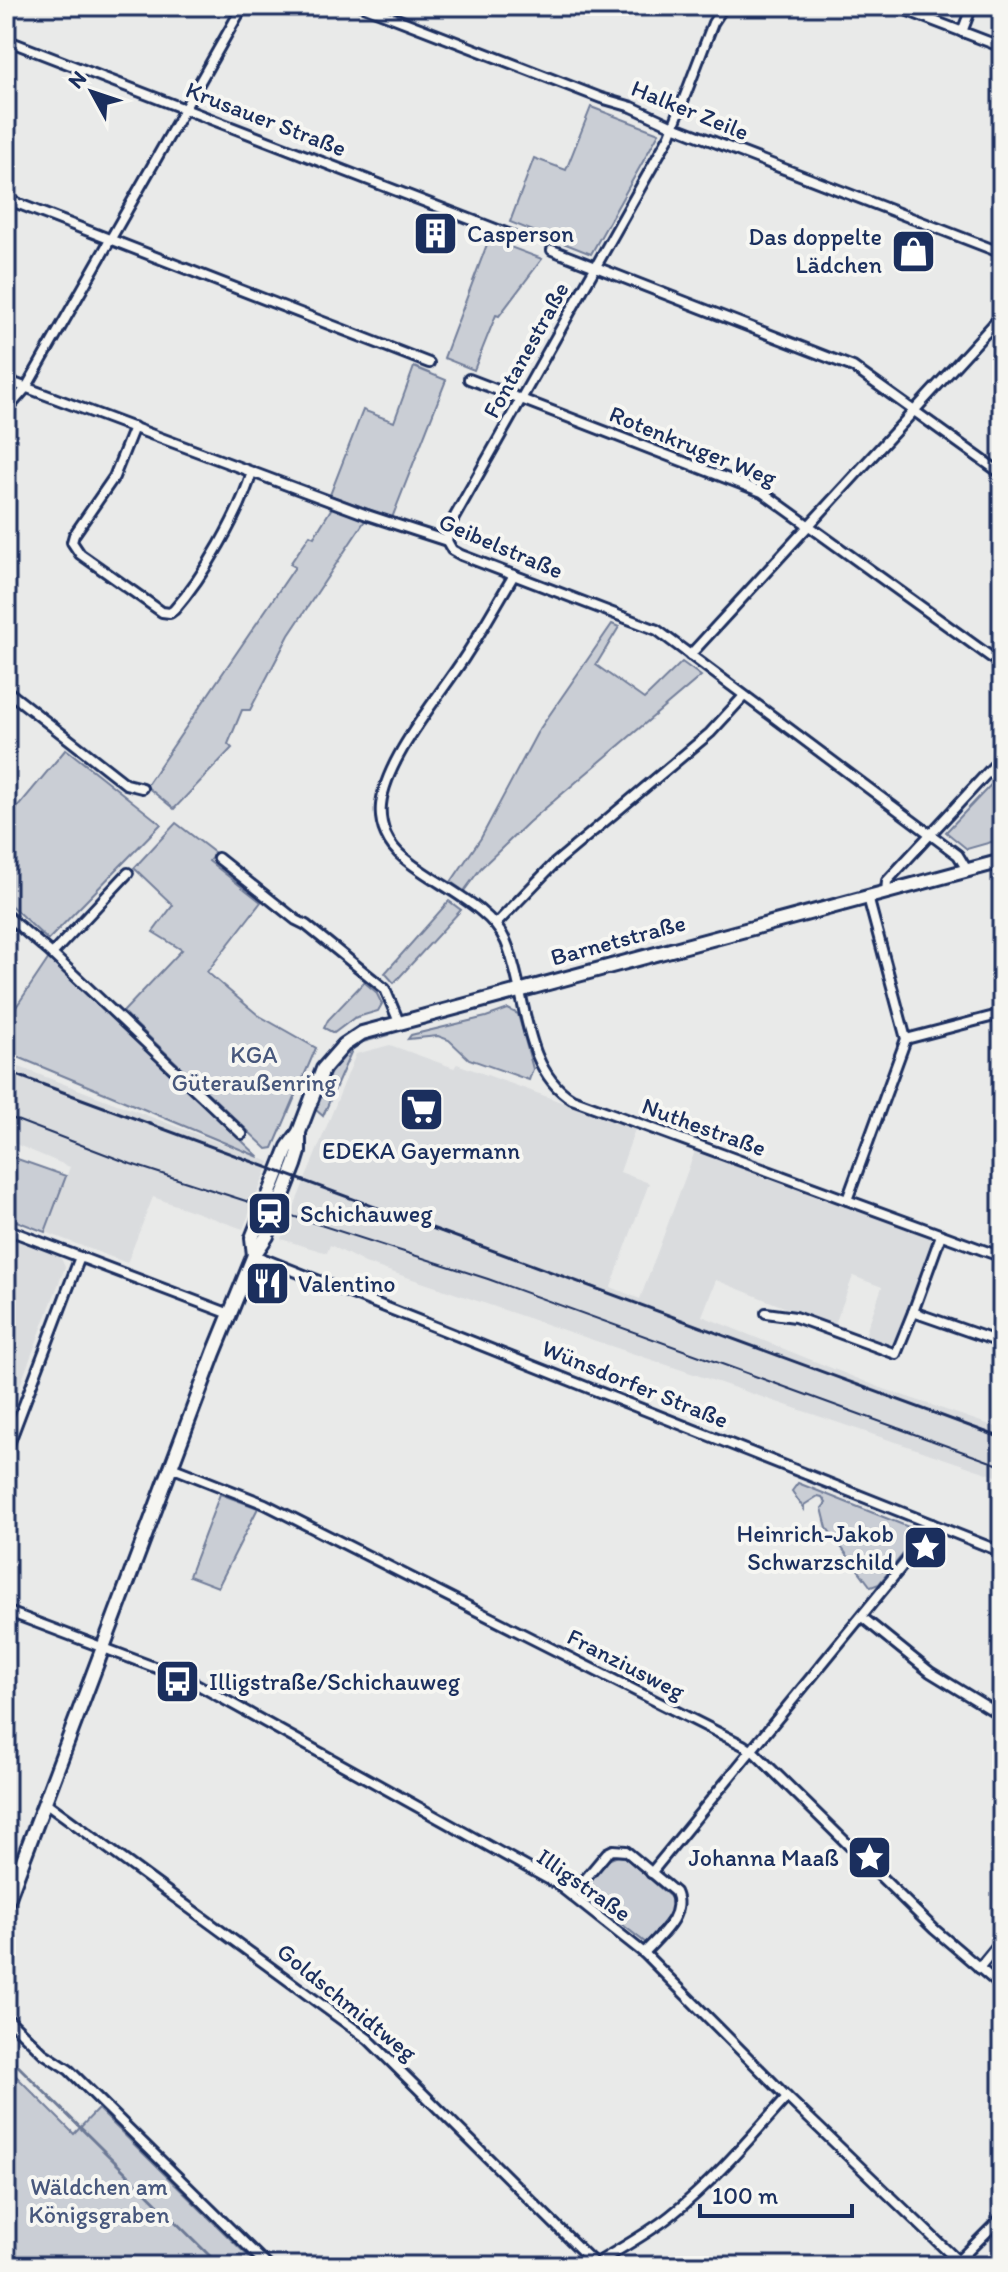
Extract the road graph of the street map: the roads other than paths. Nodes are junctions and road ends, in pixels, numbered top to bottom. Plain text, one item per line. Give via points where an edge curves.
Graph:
1 (243, 6) edge
2 (363, 6) edge
3 (724, 6) edge
4 (895, 6) edge
5 (972, 6) edge
6 (962, 32) junction
7 (6, 40) edge
8 (1002, 47) edge
9 (184, 109) junction
10 (673, 126) junction
11 (6, 199) edge
12 (511, 235) dead end
13 (110, 240) junction
14 (552, 250) dead end
15 (1002, 253) edge
16 (596, 268) junction
17 (1002, 315) edge
18 (429, 363) dead end
19 (469, 379) dead end
20 (6, 380) edge
21 (26, 388) junction
22 (522, 399) junction
23 (6, 411) edge
24 (914, 411) junction
25 (134, 427) junction
26 (252, 472) junction
27 (1002, 474) edge
28 (809, 525) junction
29 (447, 541) junction
30 (514, 575) junction
31 (690, 655) junction
32 (1002, 665) edge
33 (6, 690) edge
34 (744, 696) junction
35 (1002, 757) edge
36 (142, 788) dead end
37 (930, 834) junction
38 (218, 858) dead end
39 (1002, 861) edge
40 (967, 870) junction
41 (128, 873) dead end
42 (886, 892) junction
43 (868, 897) junction
44 (6, 915) edge
45 (496, 924) junction
46 (52, 954) junction
47 (520, 989) junction
48 (1002, 1014) edge
49 (399, 1022) junction
50 (906, 1039) junction
51 (242, 1134) dead end
52 (847, 1200) junction
53 (6, 1229) edge
54 (941, 1235) junction
55 (254, 1255) junction
56 (80, 1257) junction
57 (1002, 1257) edge
58 (913, 1312) junction
59 (766, 1313) dead end
60 (230, 1314) junction
61 (1002, 1343) edge
62 (6, 1452) edge
63 (171, 1467) junction
64 (932, 1524) junction
65 (1002, 1552) edge
66 (6, 1611) edge
67 (862, 1617) junction
68 (103, 1648) junction
69 (1002, 1716) edge
70 (750, 1750) junction
71 (45, 1802) junction
72 (651, 1873) junction
73 (572, 1895) junction
74 (6, 1905) edge
75 (1002, 1940) edge
76 (644, 1953) junction
77 (979, 1968) junction
78 (1002, 1987) edge
79 (6, 2017) edge
80 (787, 2097) junction
81 (1002, 2217) edge
82 (958, 2264) edge
83 (594, 2265) edge
84 (268, 2266) edge

1 - 9 street
2 - 10 street, Halker Zeile
3 - 10 street, Fontanestraße
4 - 6 street
5 - 6 street
6 - 8 street
7 - 9 street, Krusauer Straße
9 - 12 street, Krusauer Straße
9 - 13 street
10 - 15 street, Halker Zeile
10 - 16 street, Fontanestraße
11 - 13 street
13 - 18 street
13 - 21 street
14 - 16 street
16 - 22 street, Fontanestraße
16 - 24 street via 853,367
17 - 24 street
19 - 22 street, Rotenkruger Weg
20 - 21 street, Geibelstraße
21 - 23 street
21 - 25 street, Geibelstraße
22 - 28 street, Rotenkruger Weg via 762,492
22 - 29 street, Fontanestraße via 450,525
24 - 27 street
24 - 28 street
25 - 26 street, Geibelstraße
25 - 26 street via 114,477 72,542 80,554 162,612 174,610 201,572 235,517
26 - 29 street, Geibelstraße
28 - 31 street
28 - 32 street, Rotenkruger Weg
29 - 30 street, Geibelstraße via 461,555
30 - 31 street, Geibelstraße via 657,630
30 - 45 street via 395,764 381,805 383,828 398,853
31 - 34 street, Geibelstraße
33 - 36 street via 126,784
34 - 37 street, Geibelstraße
34 - 45 street via 696,745 554,864
35 - 37 street
37 - 40 street, Geibelstraße via 958,855
37 - 42 street via 887,881
38 - 49 street via 374,978 389,995
39 - 40 street, Barnetstraße
40 - 42 street, Barnetstraße
41 - 46 street
42 - 43 street, Barnetstraße
43 - 47 street, Barnetstraße
43 - 50 street
44 - 46 street
45 - 47 street, Nuthestraße
46 - 51 street
47 - 49 street, Barnetstraße
47 - 52 street, Nuthestraße via 545,1075 559,1092
48 - 50 street
49 - 55 street, Barnetstraße via 362,1033 323,1069 299,1132 295,1165 264,1243
50 - 52 street
52 - 54 street, Nuthestraße
53 - 56 street
54 - 57 street, Nuthestraße
54 - 58 street
55 - 60 street
55 - 64 street, Wünsdorfer Straße
56 - 60 street
56 - 62 street
58 - 59 street via 896,1354 795,1317
58 - 61 street
60 - 63 street
63 - 68 street
63 - 70 street, Franziusweg via 265,1504
64 - 65 street, Wünsdorfer Straße
64 - 67 street
66 - 68 street, Illigstraße
67 - 69 street via 930,1672
67 - 70 street
68 - 71 street
68 - 73 street, Illigstraße via 193,1682
70 - 72 street
70 - 77 street, Franziusweg
71 - 74 street
71 - 83 street, Goldschmidtweg via 368,2039
72 - 73 street via 626,1851 613,1850
72 - 76 street via 675,1892 679,1905
73 - 76 street, Illigstraße
75 - 77 street
76 - 80 street, Illigstraße
77 - 78 street, Franziusweg
79 - 84 street via 72,2073
80 - 82 street, Illigstraße
80 - 83 street via 695,2195
81 - 82 street

